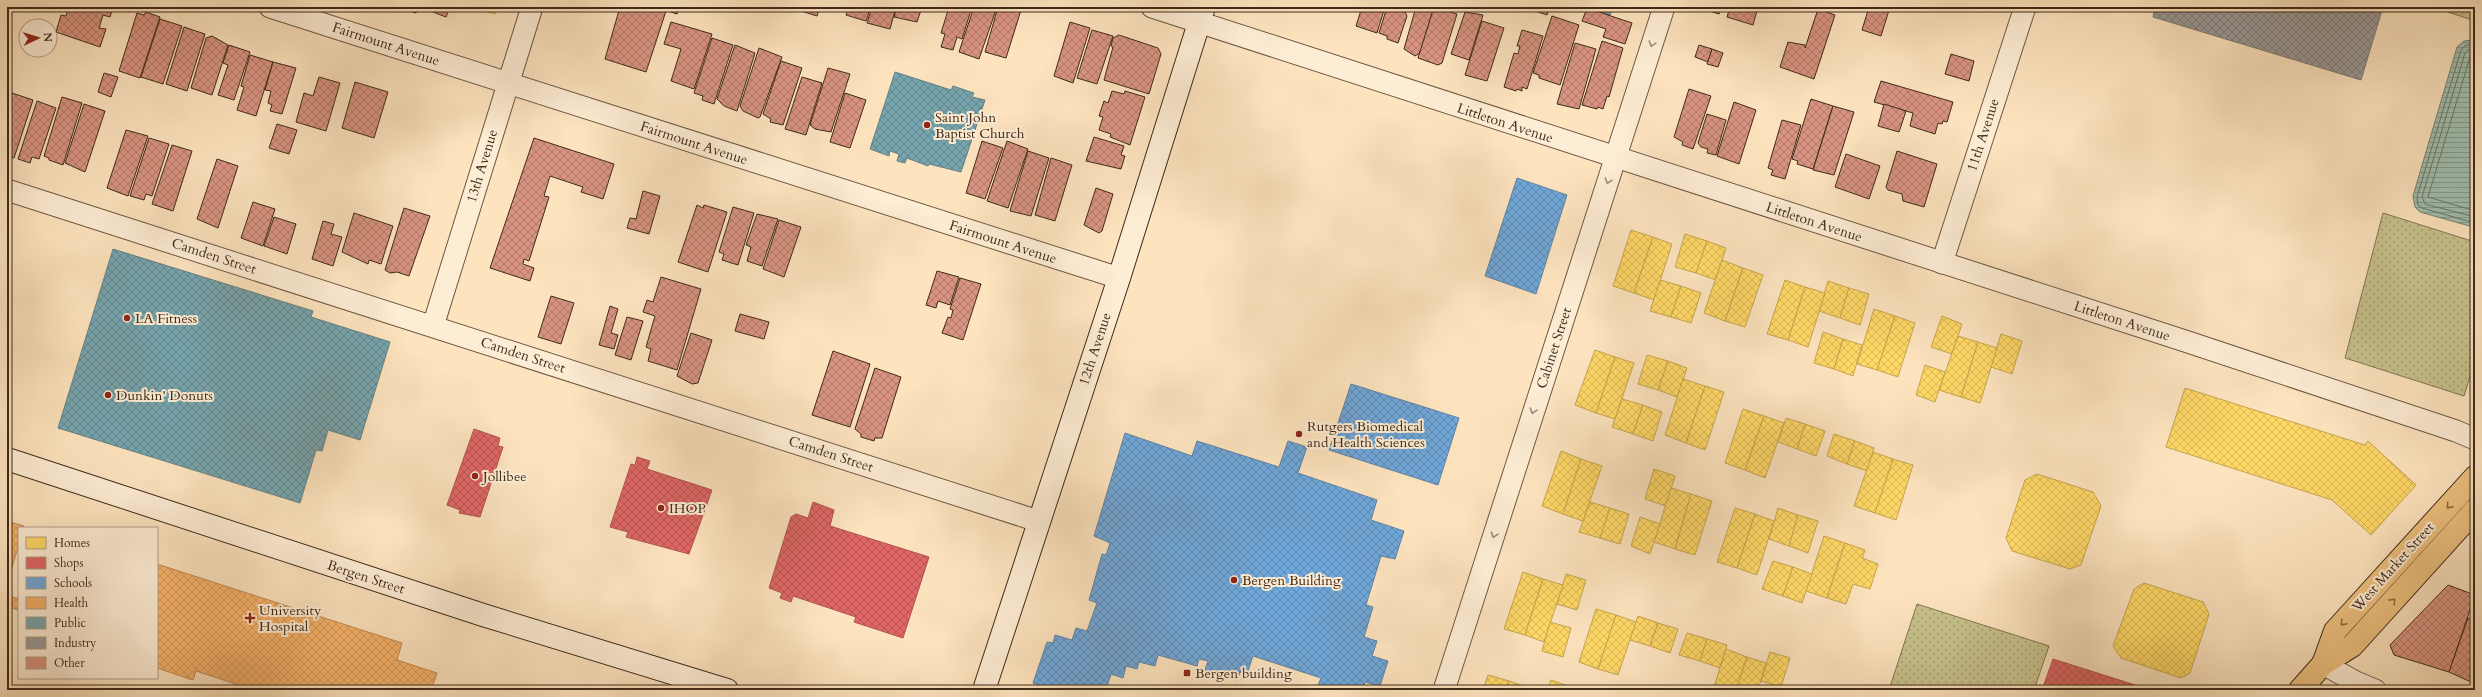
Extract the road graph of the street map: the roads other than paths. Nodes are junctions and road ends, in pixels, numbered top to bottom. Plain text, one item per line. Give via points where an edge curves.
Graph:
1 (270, 7) edge
2 (532, 7) edge
3 (1152, 7) edge
4 (1664, 7) edge
5 (2025, 7) edge
6 (1202, 14) edge
7 (508, 84) junction
8 (1616, 157) junction
9 (7, 190) edge
10 (1942, 263) junction
11 (1119, 278) junction
12 (433, 326) junction
13 (2475, 439) edge
14 (7, 459) edge
15 (2475, 477) edge
16 (2475, 510) edge
17 (1038, 521) junction
18 (2323, 664) junction
19 (727, 690) edge
20 (984, 690) edge
21 (1444, 690) edge
22 (2300, 690) edge
23 (2375, 690) edge

1 - 7 street, Fairmount Avenue
2 - 7 street, 13th Avenue
3 - 6 street, Littleton Avenue
4 -> 8 street, Cabinet Street
5 - 10 street, 11th Avenue
6 - 8 street, Littleton Avenue
6 - 11 main road, 12th Avenue
7 - 11 street, Fairmount Avenue
7 - 12 street, 13th Avenue
8 - 10 street, Littleton Avenue
8 -> 21 street, Cabinet Street
9 - 12 street, Camden Street
10 - 13 street, Littleton Avenue
11 - 17 main road, 12th Avenue
12 - 17 street, Camden Street
14 - 19 main road, Bergen Street via 483,615
15 -> 18 main road, West Market Street via 2335,631
18 -> 16 main road, West Market Street via 2352,646
17 - 20 main road, 12th Avenue
18 - 22 main road, West Market Street
18 - 23 street

